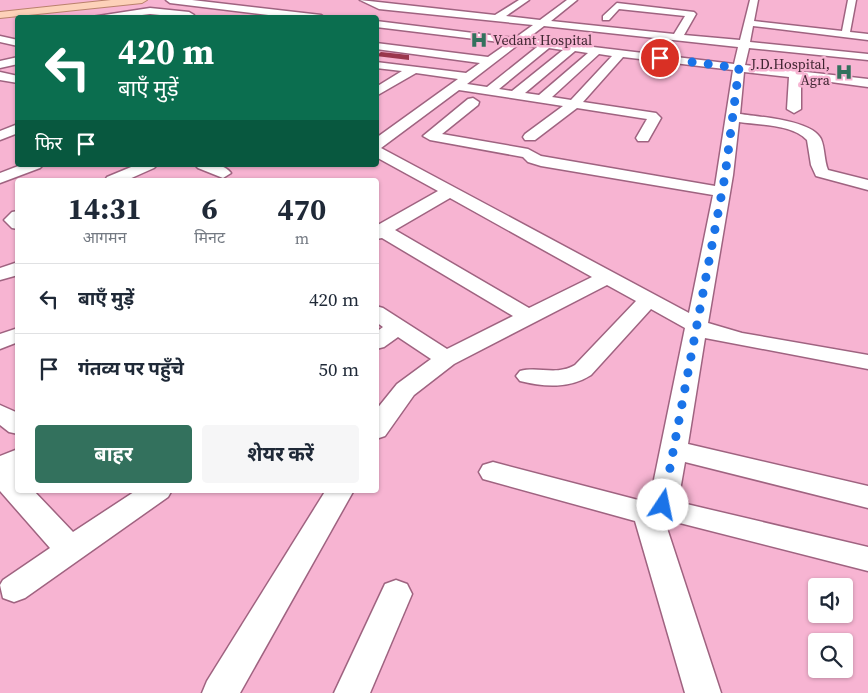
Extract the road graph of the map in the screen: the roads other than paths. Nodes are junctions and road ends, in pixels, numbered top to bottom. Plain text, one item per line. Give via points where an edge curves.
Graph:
1 (121, 0) edge
2 (142, 0) edge
3 (170, 0) edge
4 (248, 0) edge
5 (364, 0) edge
6 (408, 0) edge
7 (525, 0) edge
8 (574, 0) edge
9 (754, 0) edge
10 (852, 0) edge
11 (621, 3) edge
12 (495, 5) dead end
13 (302, 6) dead end
14 (391, 7) junction
15 (513, 7) junction
16 (207, 12) edge
17 (274, 12) junction
18 (557, 12) junction
19 (0, 14) edge
20 (577, 14) dead end
21 (115, 15) edge
22 (298, 15) edge
23 (374, 15) edge
24 (606, 18) dead end
25 (496, 19) junction
26 (848, 19) junction
27 (861, 20) dead end
28 (750, 23) junction
29 (379, 24) edge
30 (542, 24) junction
31 (842, 32) junction
32 (868, 32) edge
33 (677, 38) junction
34 (868, 38) edge
35 (0, 39) edge
36 (517, 41) junction
37 (15, 42) edge
38 (546, 45) junction
39 (746, 45) junction
40 (379, 46) edge
41 (572, 48) junction
42 (596, 51) junction
43 (620, 54) junction
44 (868, 57) edge
45 (15, 61) edge
46 (489, 61) junction
47 (379, 65) edge
48 (0, 66) edge
49 (739, 68) junction
50 (414, 69) junction
51 (795, 74) junction
52 (0, 76) edge
53 (470, 77) junction
54 (15, 79) edge
55 (868, 83) edge
56 (458, 86) junction
57 (379, 90) edge
58 (489, 91) junction
59 (514, 95) junction
60 (443, 97) junction
61 (542, 100) junction
62 (473, 102) junction
63 (574, 104) junction
64 (794, 109) dead end
65 (561, 115) junction
66 (732, 117) junction
67 (15, 129) edge
68 (0, 136) edge
69 (530, 137) dead end
70 (643, 138) dead end
71 (379, 143) edge
72 (379, 153) edge
73 (30, 167) edge
74 (144, 167) edge
75 (208, 167) edge
76 (223, 173) dead end
77 (0, 178) edge
78 (118, 178) edge
79 (868, 185) edge
80 (450, 191) junction
81 (722, 192) junction
82 (379, 232) edge
83 (15, 269) edge
84 (0, 274) edge
85 (607, 277) junction
86 (648, 300) junction
87 (379, 314) edge
88 (529, 317) junction
89 (397, 327) junction
90 (698, 327) junction
91 (15, 335) edge
92 (379, 340) edge
93 (0, 342) edge
94 (446, 360) junction
95 (868, 362) edge
96 (528, 376) dead end
97 (379, 425) edge
98 (674, 450) junction
99 (15, 460) edge
100 (0, 471) edge
101 (494, 472) dead end
102 (15, 488) edge
103 (20, 493) edge
104 (154, 493) edge
105 (338, 493) edge
106 (868, 497) edge
107 (654, 510) junction
108 (71, 550) junction
109 (868, 559) edge
110 (14, 589) dead end
111 (396, 594) dead end
112 (220, 693) edge
113 (352, 693) edge
114 (703, 693) edge

1 - 19 main road
2 - 19 main road
3 - 16 street
4 - 16 street
5 - 14 street via 376,6
6 - 14 street
7 - 15 street
8 - 18 street
9 - 28 street
10 - 26 street
11 - 24 street
11 - 33 street via 689,13 691,15 679,26
12 - 15 street
13 - 17 street
14 - 23 street
14 - 25 street
15 - 25 street
16 - 17 street via 228,6
16 - 21 street via 150,11
17 - 22 street
18 - 20 street
18 - 30 street
25 - 30 street
26 - 27 street
26 - 31 street
28 - 31 street
28 - 39 street
29 - 36 street
30 - 33 street
30 - 36 street
31 - 32 street
31 - 34 street
33 - 39 street
35 - 37 street
36 - 38 street
36 - 46 street
38 - 41 street
38 - 58 street
39 - 44 street
39 - 49 street
40 - 46 street
41 - 42 street
41 - 59 street
42 - 43 street
42 - 61 street
43 - 49 street
43 - 63 street
45 - 48 street
46 - 53 street
47 - 50 street
49 - 51 street
49 - 66 street
50 - 53 street
50 - 57 street
51 - 55 street
51 - 64 street
52 - 54 street
53 - 56 street
56 - 58 street
56 - 60 street
58 - 59 street
59 - 61 street
60 - 62 street
60 - 71 street
61 - 63 street
62 - 65 street
62 - 81 street via 430,136 528,153 541,161
63 - 65 street
63 - 70 street via 653,117
65 - 69 street
66 - 79 street via 806,131 814,139 822,173
66 - 81 street
67 - 68 street
72 - 80 street
73 - 77 street
74 - 78 street
75 - 76 street
80 - 82 street
80 - 85 street
81 - 90 street
82 - 88 street
83 - 84 street
85 - 86 street
85 - 88 street
86 - 90 street
86 - 96 street via 574,376 556,380
87 - 89 street
88 - 94 street
89 - 92 street
89 - 94 street
90 - 95 street via 742,340
90 - 98 street
91 - 93 street
94 - 97 street via 406,387
98 - 106 street
98 - 107 street via 664,502
99 - 100 street
100 - 102 street
101 - 107 street
103 - 108 street
104 - 108 street
105 - 112 street
107 - 109 street
107 - 114 street
108 - 110 street
111 - 113 street

